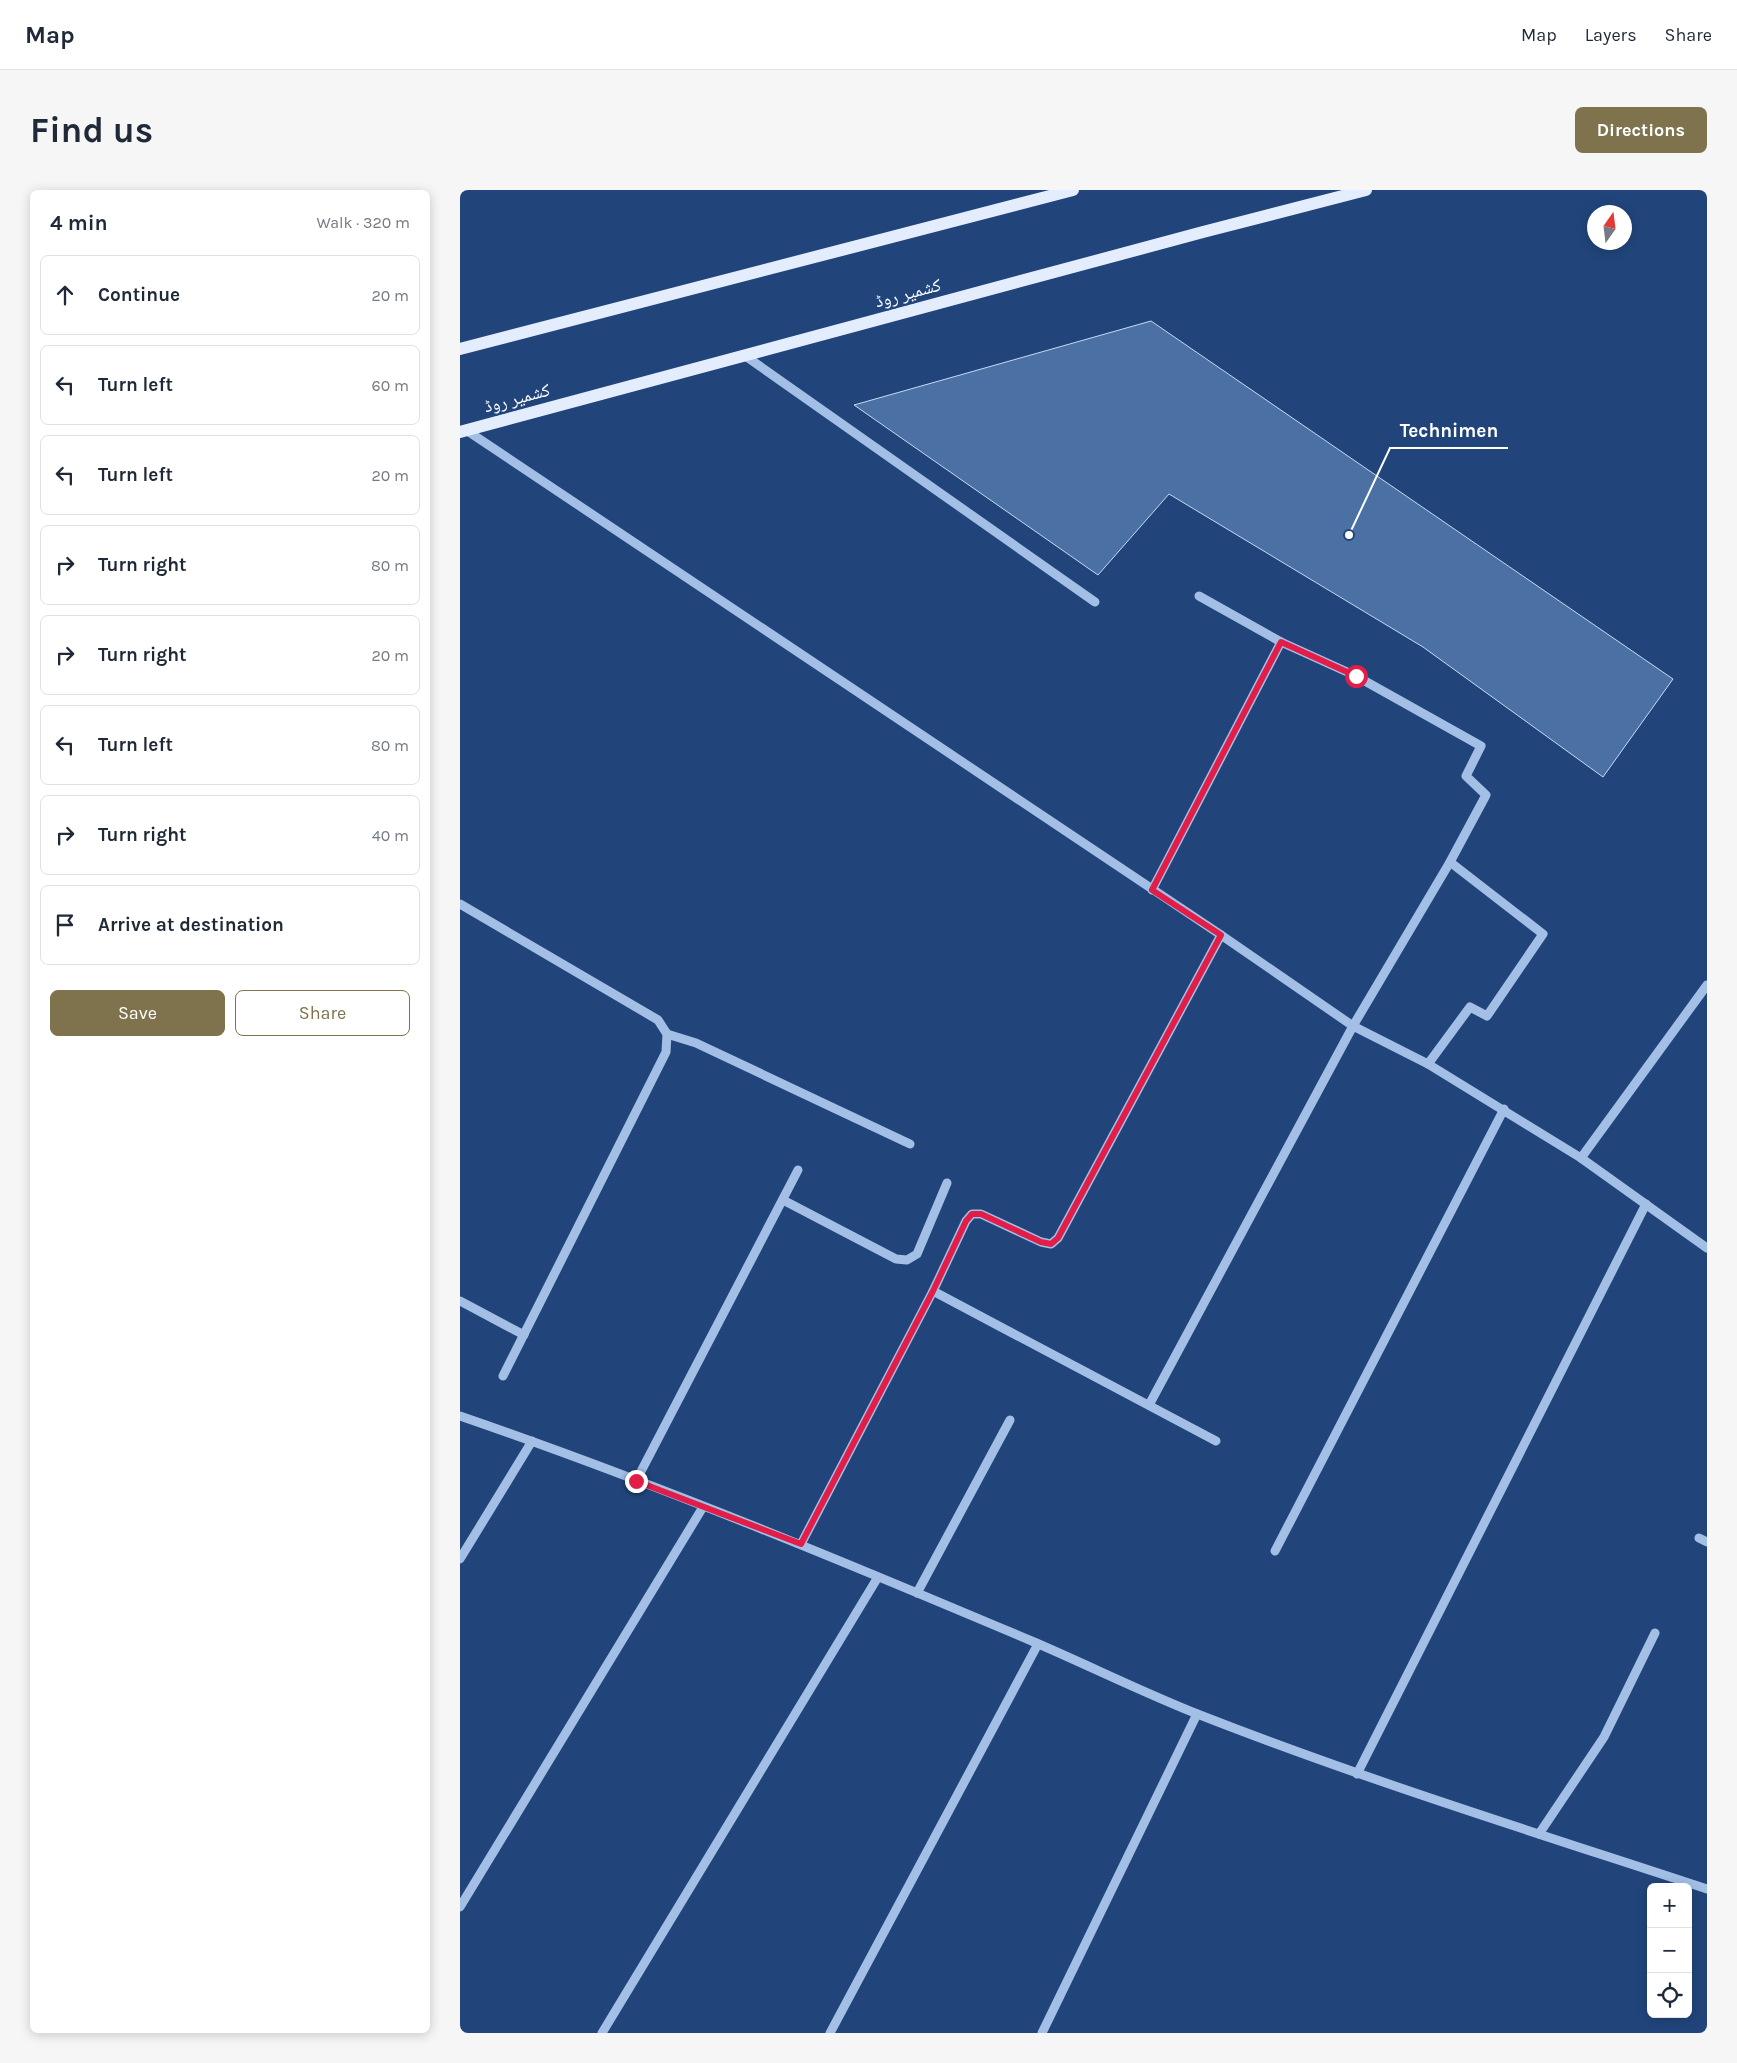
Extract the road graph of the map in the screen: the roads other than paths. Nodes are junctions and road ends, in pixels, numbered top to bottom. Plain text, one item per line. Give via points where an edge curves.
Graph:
1 (1072, 190) edge
2 (1366, 190) edge
3 (460, 349) edge
4 (744, 355) junction
5 (463, 431) edge
6 (1199, 596) dead end
7 (1095, 602) dead end
8 (1281, 642) junction
9 (1450, 862) junction
10 (1152, 890) junction
11 (460, 904) edge
12 (1221, 935) junction
13 (1707, 985) edge
14 (1353, 1026) junction
15 (667, 1034) junction
16 (1428, 1064) junction
17 (1504, 1109) junction
18 (910, 1144) dead end
19 (1581, 1158) junction
20 (798, 1170) dead end
21 (947, 1182) dead end
22 (783, 1200) junction
23 (1646, 1204) junction
24 (1707, 1248) edge
25 (933, 1291) junction
26 (460, 1301) edge
27 (524, 1334) junction
28 (503, 1376) dead end
29 (1150, 1405) junction
30 (460, 1416) edge
31 (1010, 1420) dead end
32 (532, 1441) junction
33 (1216, 1441) dead end
34 (636, 1481) junction
35 (703, 1507) junction
36 (801, 1544) junction
37 (1275, 1551) dead end
38 (460, 1560) edge
39 (878, 1577) junction
40 (917, 1593) junction
41 (1654, 1633) dead end
42 (1038, 1644) junction
43 (1197, 1714) junction
44 (1357, 1774) junction
45 (1539, 1834) junction
46 (1707, 1889) edge
47 (460, 1908) edge
48 (602, 2033) edge
49 (830, 2033) edge
50 (1042, 2033) edge

1 - 3 main road
2 - 4 main road, کشمیر روڈ
4 - 5 main road, کشمیر روڈ
4 - 7 street
5 - 10 street
6 - 8 street
8 - 9 street via 1356,676 1481,746 1466,776 1486,795
8 - 10 street
9 - 14 street
9 - 16 street via 1543,934 1487,1016 1470,1007
10 - 12 street
11 - 15 street via 658,1020
12 - 14 street
12 - 25 street via 1058,1238 1051,1244 1041,1242 981,1214 972,1214
13 - 19 street
14 - 16 street
14 - 29 street
15 - 18 street via 696,1043
15 - 27 street via 666,1052
16 - 17 street
17 - 19 street
17 - 37 street
19 - 23 street
20 - 22 street
21 - 22 street via 916,1254 907,1260 896,1259
22 - 34 street
23 - 24 street
23 - 44 street
25 - 29 street
25 - 36 street
26 - 27 street
27 - 28 street
29 - 33 street
30 - 32 street
31 - 40 street
32 - 34 street
32 - 38 street
34 - 35 street
35 - 36 street
35 - 47 street
36 - 39 street
39 - 40 street
39 - 48 street
40 - 42 street
41 - 45 street via 1604,1737
42 - 43 street
42 - 49 street
43 - 44 street
43 - 50 street
44 - 45 street
45 - 46 street

